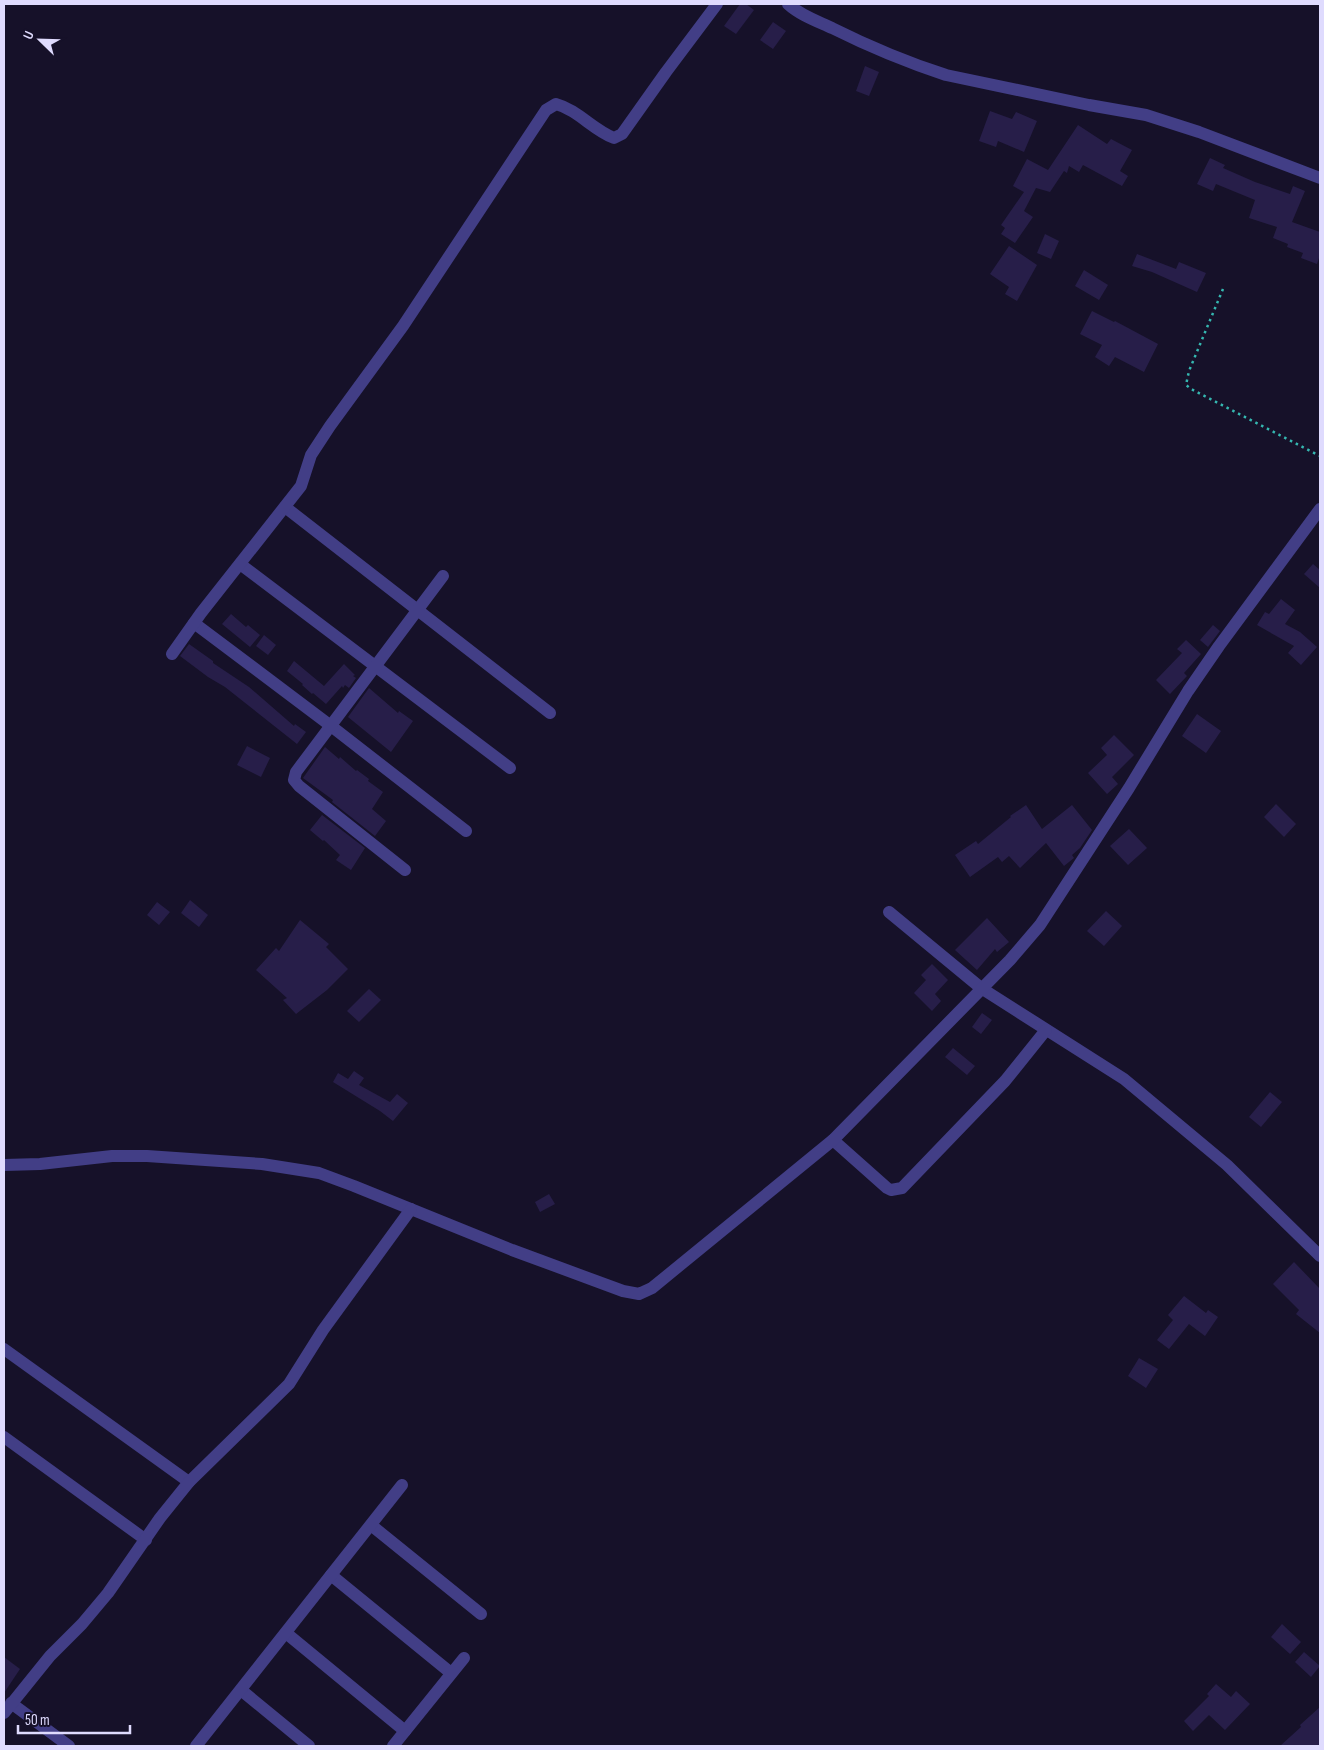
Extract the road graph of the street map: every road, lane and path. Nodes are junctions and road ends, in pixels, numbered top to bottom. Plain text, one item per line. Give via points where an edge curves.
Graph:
1 (717, 4) edge
2 (788, 4) edge
3 (1320, 178) edge
4 (1223, 289) dead end
5 (1320, 456) edge
6 (285, 507) junction
7 (1320, 509) edge
8 (240, 564) junction
9 (443, 576) dead end
10 (418, 610) junction
11 (194, 623) junction
12 (172, 654) dead end
13 (376, 667) junction
14 (550, 713) dead end
15 (331, 726) junction
16 (510, 768) dead end
17 (466, 831) dead end
18 (406, 870) dead end
19 (889, 912) dead end
20 (981, 988) junction
21 (1046, 1030) junction
22 (833, 1140) junction
23 (4, 1165) edge
24 (411, 1209) junction
25 (1320, 1256) edge
26 (4, 1349) edge
27 (4, 1436) edge
28 (189, 1482) junction
29 (402, 1486) dead end
30 (371, 1525) junction
31 (146, 1540) junction
32 (331, 1575) junction
33 (481, 1614) dead end
34 (286, 1633) junction
35 (464, 1658) dead end
36 (452, 1674) junction
37 (241, 1690) junction
38 (8, 1708) edge
39 (405, 1731) junction
40 (69, 1746) edge
41 (197, 1746) edge
42 (309, 1746) edge
43 (393, 1746) edge

1 - 6 street via 622,134 614,138 603,134 566,107 556,104 546,110 414,310 326,432 311,455 302,486
2 - 3 street via 860,42 946,75 1088,106 1146,115
4 - 5 path via 1186,385
6 - 8 street
6 - 10 street
7 - 20 street via 1188,691 1040,925
8 - 11 street
8 - 13 street
9 - 10 street
10 - 13 street
10 - 14 street
11 - 12 street
11 - 15 street
13 - 15 street
13 - 16 street
15 - 17 street
15 - 18 street via 296,772 294,780
19 - 20 street
20 - 21 street
20 - 22 street
21 - 22 street via 1005,1081 902,1188 886,1188
21 - 25 street via 1124,1079 1227,1165
22 - 24 street via 652,1288 639,1294 521,1253
23 - 24 street via 112,1156 262,1164 319,1174
24 - 28 street via 323,1330 289,1384
26 - 28 street
27 - 31 street
28 - 31 street
29 - 30 street
30 - 32 street
30 - 33 street
31 - 38 street via 108,1593
32 - 34 street
32 - 36 street
34 - 37 street
34 - 39 street
35 - 36 street
36 - 39 street
37 - 41 street
37 - 42 street
38 - 40 street
39 - 43 street

